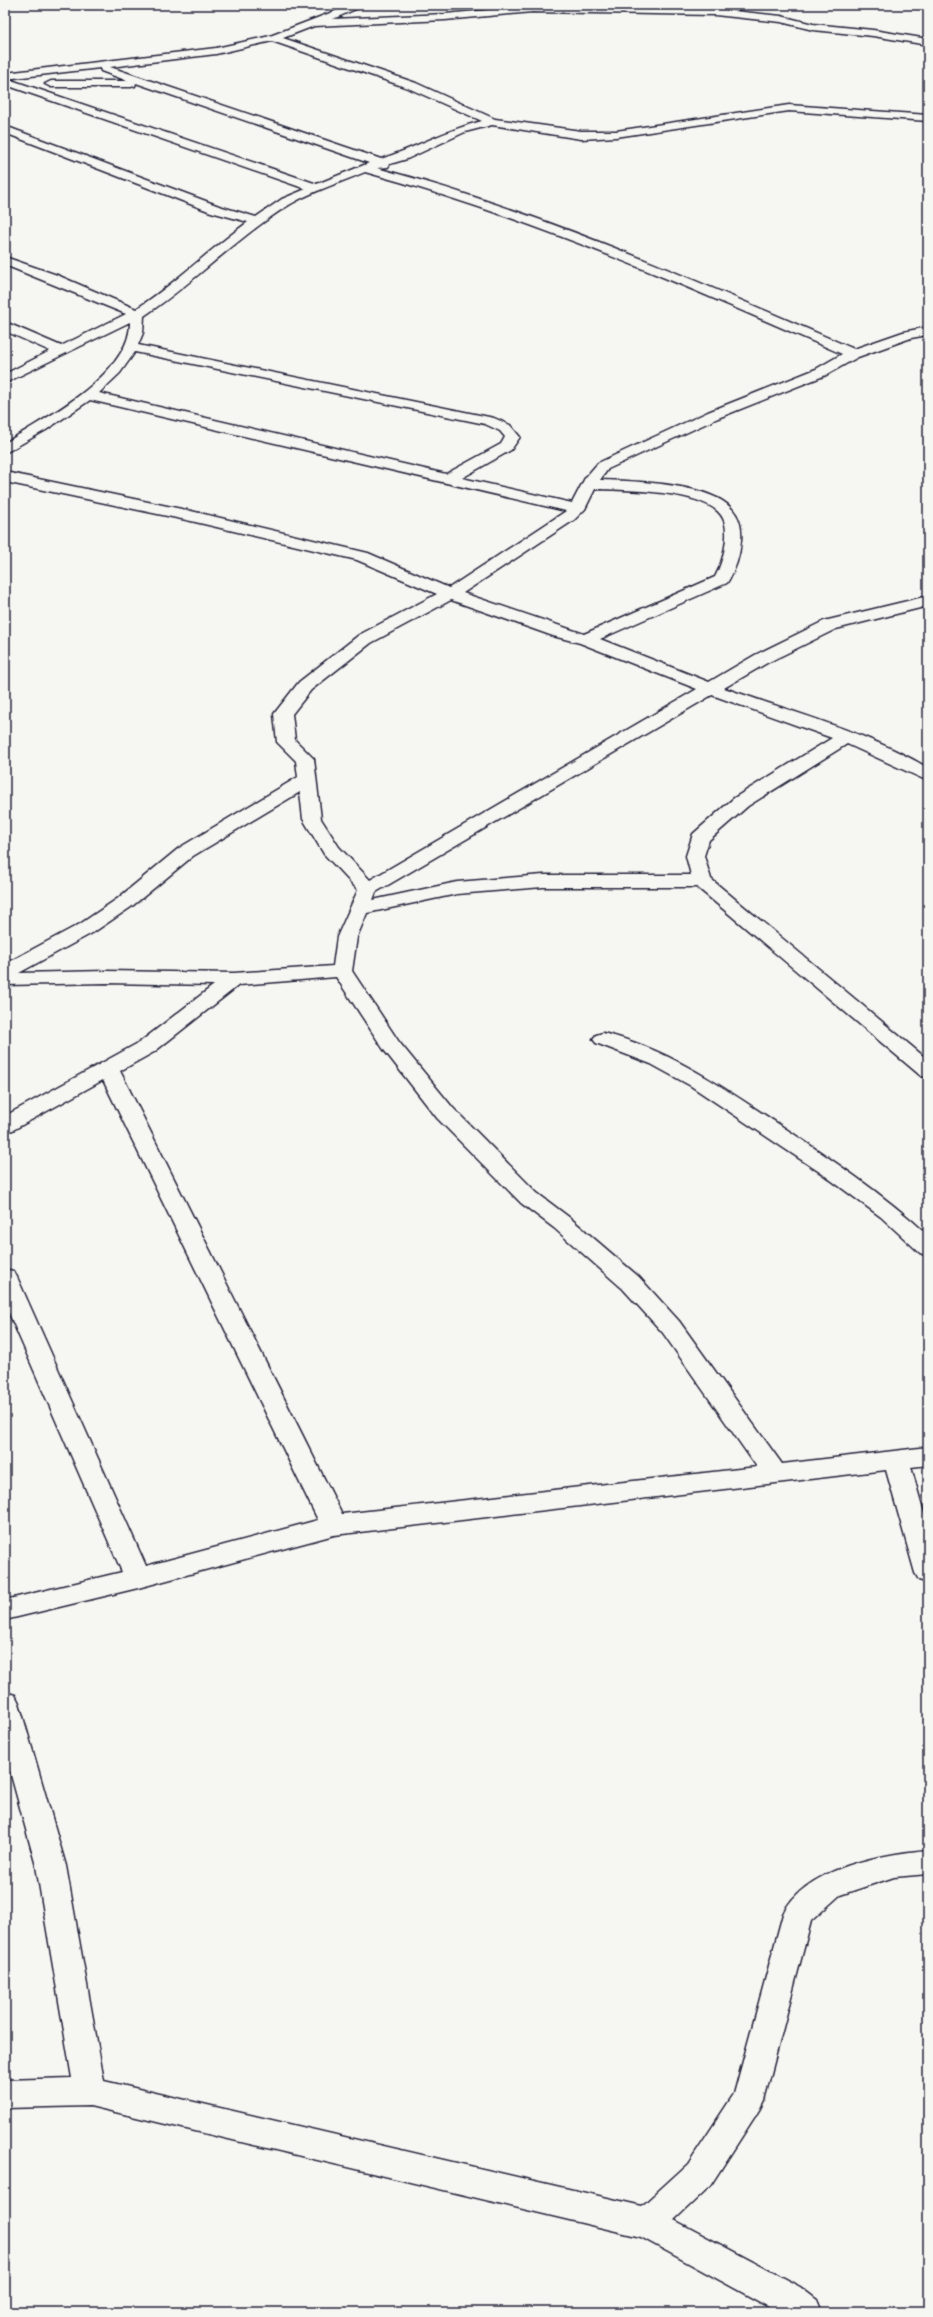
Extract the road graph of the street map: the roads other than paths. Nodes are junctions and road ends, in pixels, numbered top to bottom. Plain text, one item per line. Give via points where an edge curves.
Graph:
1 (360, 5) edge
2 (313, 23) junction
3 (273, 38) junction
4 (928, 42) edge
5 (98, 67) junction
6 (7, 81) edge
7 (152, 85) junction
8 (928, 118) edge
9 (492, 122) junction
10 (5, 129) edge
11 (384, 164) junction
12 (364, 168) junction
13 (316, 188) junction
14 (257, 221) junction
15 (5, 261) edge
16 (137, 314) junction
17 (5, 326) edge
18 (928, 331) edge
19 (130, 347) junction
20 (61, 351) junction
21 (853, 354) junction
22 (5, 379) edge
23 (89, 395) junction
24 (5, 449) edge
25 (5, 477) edge
26 (448, 479) junction
27 (590, 484) junction
28 (577, 509) junction
29 (450, 594) junction
30 (928, 601) edge
31 (586, 639) junction
32 (709, 688) junction
33 (846, 737) junction
34 (928, 776) edge
35 (308, 779) junction
36 (702, 881) junction
37 (368, 889) junction
38 (360, 909) junction
39 (342, 971) junction
40 (5, 972) edge
41 (5, 979) edge
42 (234, 979) junction
43 (602, 1039) dead end
44 (108, 1068) junction
45 (928, 1071) edge
46 (5, 1125) edge
47 (928, 1248) edge
48 (5, 1277) edge
49 (928, 1456) edge
50 (896, 1460) junction
51 (774, 1472) junction
52 (334, 1525) junction
53 (928, 1573) edge
54 (138, 1578) junction
55 (5, 1610) edge
56 (5, 1703) edge
57 (928, 1862) edge
58 (90, 2092) junction
59 (5, 2094) edge
60 (647, 2223) junction
61 (805, 2312) edge

1 - 2 street
2 - 3 street
2 - 4 street via 445,17 532,9 700,11 781,19 813,27
3 - 5 street via 210,52
3 - 9 street via 421,88
5 - 6 street
5 - 7 street
6 - 7 street
6 - 13 street
7 - 11 street
8 - 9 street via 789,108 616,134 581,135
9 - 11 street via 461,130
10 - 14 street via 215,209
11 - 12 street
12 - 13 street
12 - 21 street via 486,202 660,270
13 - 14 street via 286,202
14 - 16 street via 171,292
15 - 16 street
16 - 19 street via 136,335
16 - 20 street
17 - 20 street
18 - 21 street via 908,335
19 - 23 street via 117,370
19 - 26 street via 489,420 505,428 513,437 506,447
20 - 22 street
21 - 27 street via 821,372 713,415 603,466
23 - 24 street
23 - 26 street
25 - 29 street via 191,516 362,556
26 - 28 street
27 - 28 street
27 - 31 street via 630,485 700,497 724,509 731,519 734,539 727,572 721,580
28 - 29 street via 561,524 529,541
29 - 31 street
29 - 35 street via 365,639 305,686 283,714 286,742 304,759
30 - 32 street via 830,625
31 - 32 street
32 - 33 street
32 - 37 street
33 - 34 street via 910,765
33 - 36 street via 741,802 700,838 695,856
35 - 37 street via 312,819 330,850
35 - 40 street via 186,852 87,928
36 - 38 street via 543,881 457,888
36 - 45 street
37 - 38 street
38 - 39 street via 347,937
39 - 42 street
39 - 51 street via 391,1046 445,1113 528,1198 562,1223 631,1283 671,1327
41 - 42 street
42 - 44 street via 147,1047
43 - 47 street via 658,1059 699,1081 889,1212
44 - 46 street
44 - 52 street
48 - 54 street
49 - 50 street
50 - 51 street
50 - 53 street
51 - 52 street
52 - 54 street
54 - 55 street
56 - 58 street via 51,1866
57 - 60 street via 894,1865 830,1885 798,1914 748,2100 700,2175
58 - 59 street
58 - 60 street
60 - 61 street via 788,2299

